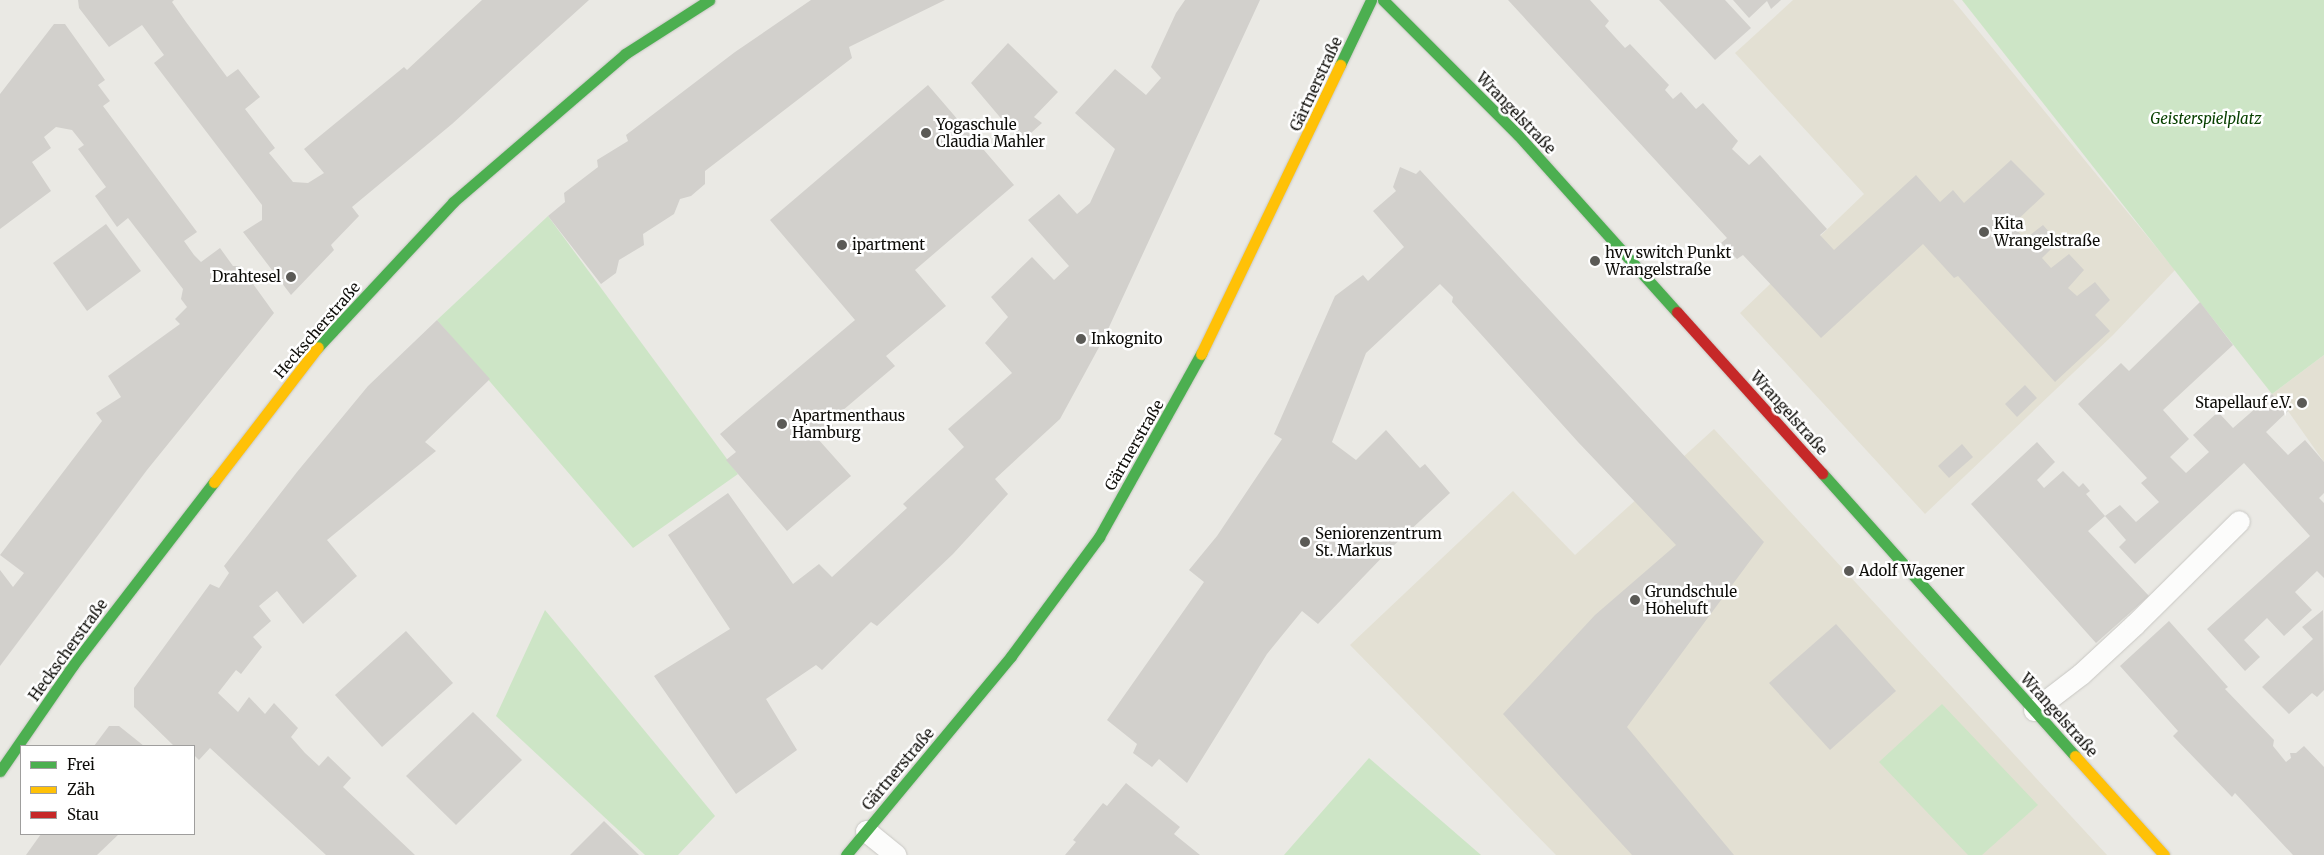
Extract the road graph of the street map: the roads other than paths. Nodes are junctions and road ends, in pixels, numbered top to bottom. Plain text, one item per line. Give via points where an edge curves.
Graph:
1 (709, 0) edge
2 (1371, 0) edge
3 (1383, 0) edge
4 (2239, 521) dead end
5 (2034, 710) junction
6 (0, 770) edge
7 (866, 831) junction
8 (846, 855) edge
9 (896, 855) edge
10 (2164, 855) edge

1 - 6 street, Heckscherstraße via 625,54 453,202 318,347 73,665
2 - 7 street, Gärtnerstraße via 1172,411 1098,537 1011,656
3 - 5 street, Wrangelstraße via 1518,135
4 - 5 lane via 2128,630
5 - 10 street, Wrangelstraße
7 - 8 street, Gärtnerstraße
7 - 9 lane

